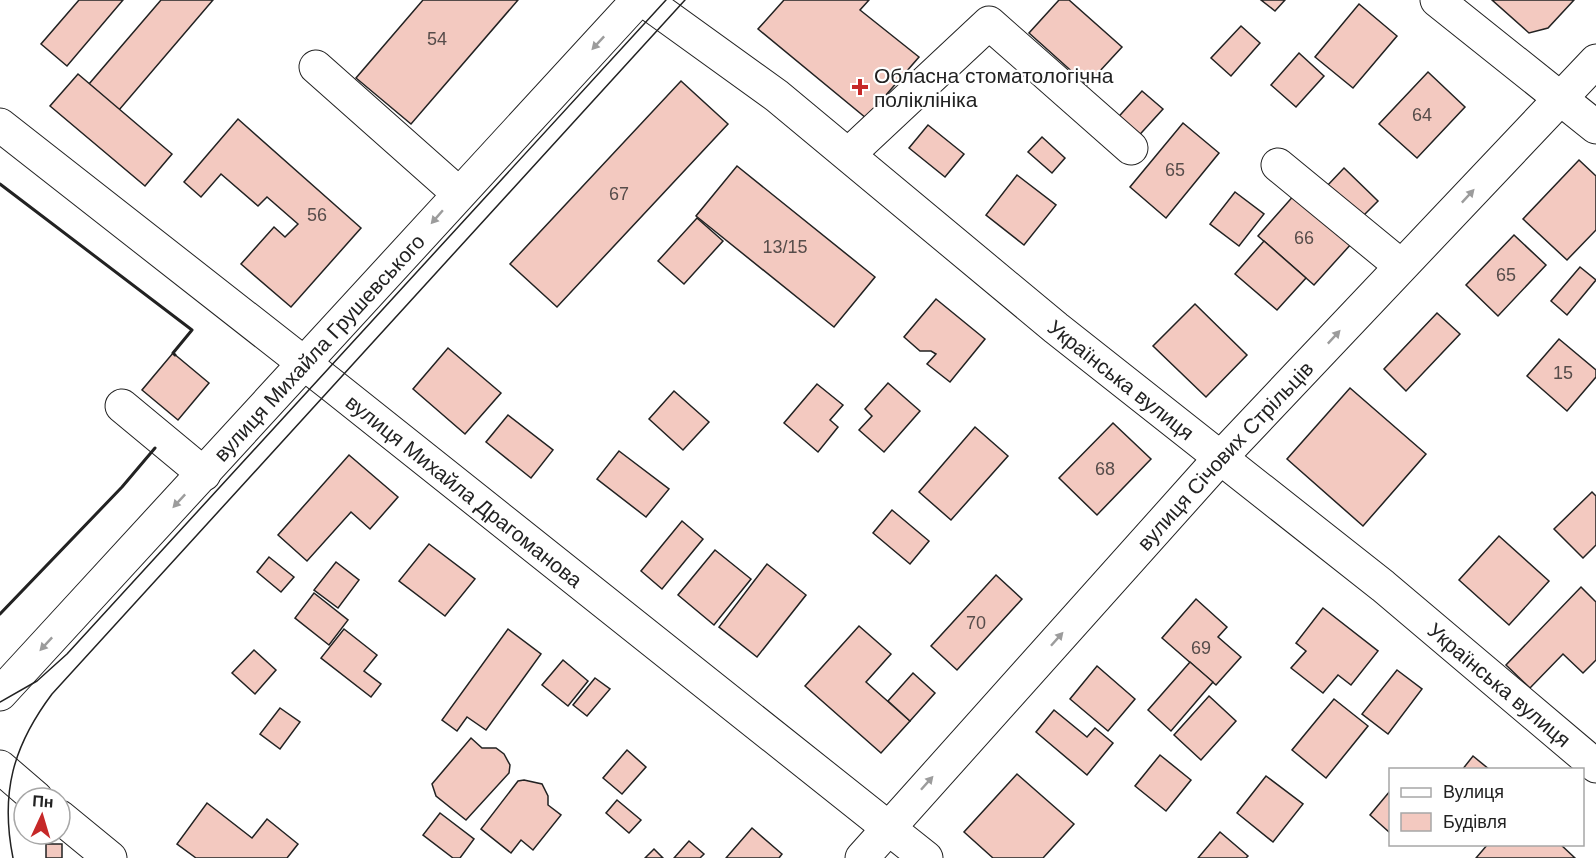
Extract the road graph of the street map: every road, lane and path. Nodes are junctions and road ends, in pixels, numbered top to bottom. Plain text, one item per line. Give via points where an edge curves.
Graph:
1 (638, 0) edge
2 (644, 0) edge
3 (1437, 0) edge
4 (1596, 60) edge
5 (316, 67) dead end
6 (1561, 98) junction
7 (0, 125) edge
8 (1596, 127) edge
9 (1131, 148) dead end
10 (849, 154) junction
11 (1278, 165) dead end
12 (458, 193) junction
13 (1401, 266) junction
14 (305, 364) junction
15 (122, 406) dead end
16 (1222, 456) junction
17 (204, 474) junction
18 (0, 694) edge
19 (0, 766) edge
20 (1596, 766) edge
21 (22, 786) edge
22 (72, 827) edge
23 (888, 827) junction
24 (110, 858) edge
25 (862, 858) edge
26 (926, 858) edge

1 -> 12 street, вулиця Михайла Грушевського
2 - 10 street, Українська вулиця via 777,96
3 - 6 street
4 - 6 street, вулиця Січових Стрільців
5 - 12 street
6 - 8 street
13 -> 6 street, вулиця Січових Стрільців
7 - 14 street, вулиця Михайла Драгоманова
9 - 10 street via 989,22
10 - 16 street, Українська вулиця via 1056,328
11 - 13 street
12 -> 14 street, вулиця Михайла Грушевського
16 -> 13 street, вулиця Січових Стрільців
14 - 17 street, вулиця Михайла Грушевського
14 - 23 street, вулиця Михайла Драгоманова
15 - 17 street
16 - 20 street, Українська вулиця
23 -> 16 street, вулиця Січових Стрільців
17 -> 18 street, вулиця Михайла Грушевського
19 - 21 street
22 - 24 street
23 - 25 street, вулиця Січових Стрільців
23 - 26 street, вулиця Михайла Драгоманова

